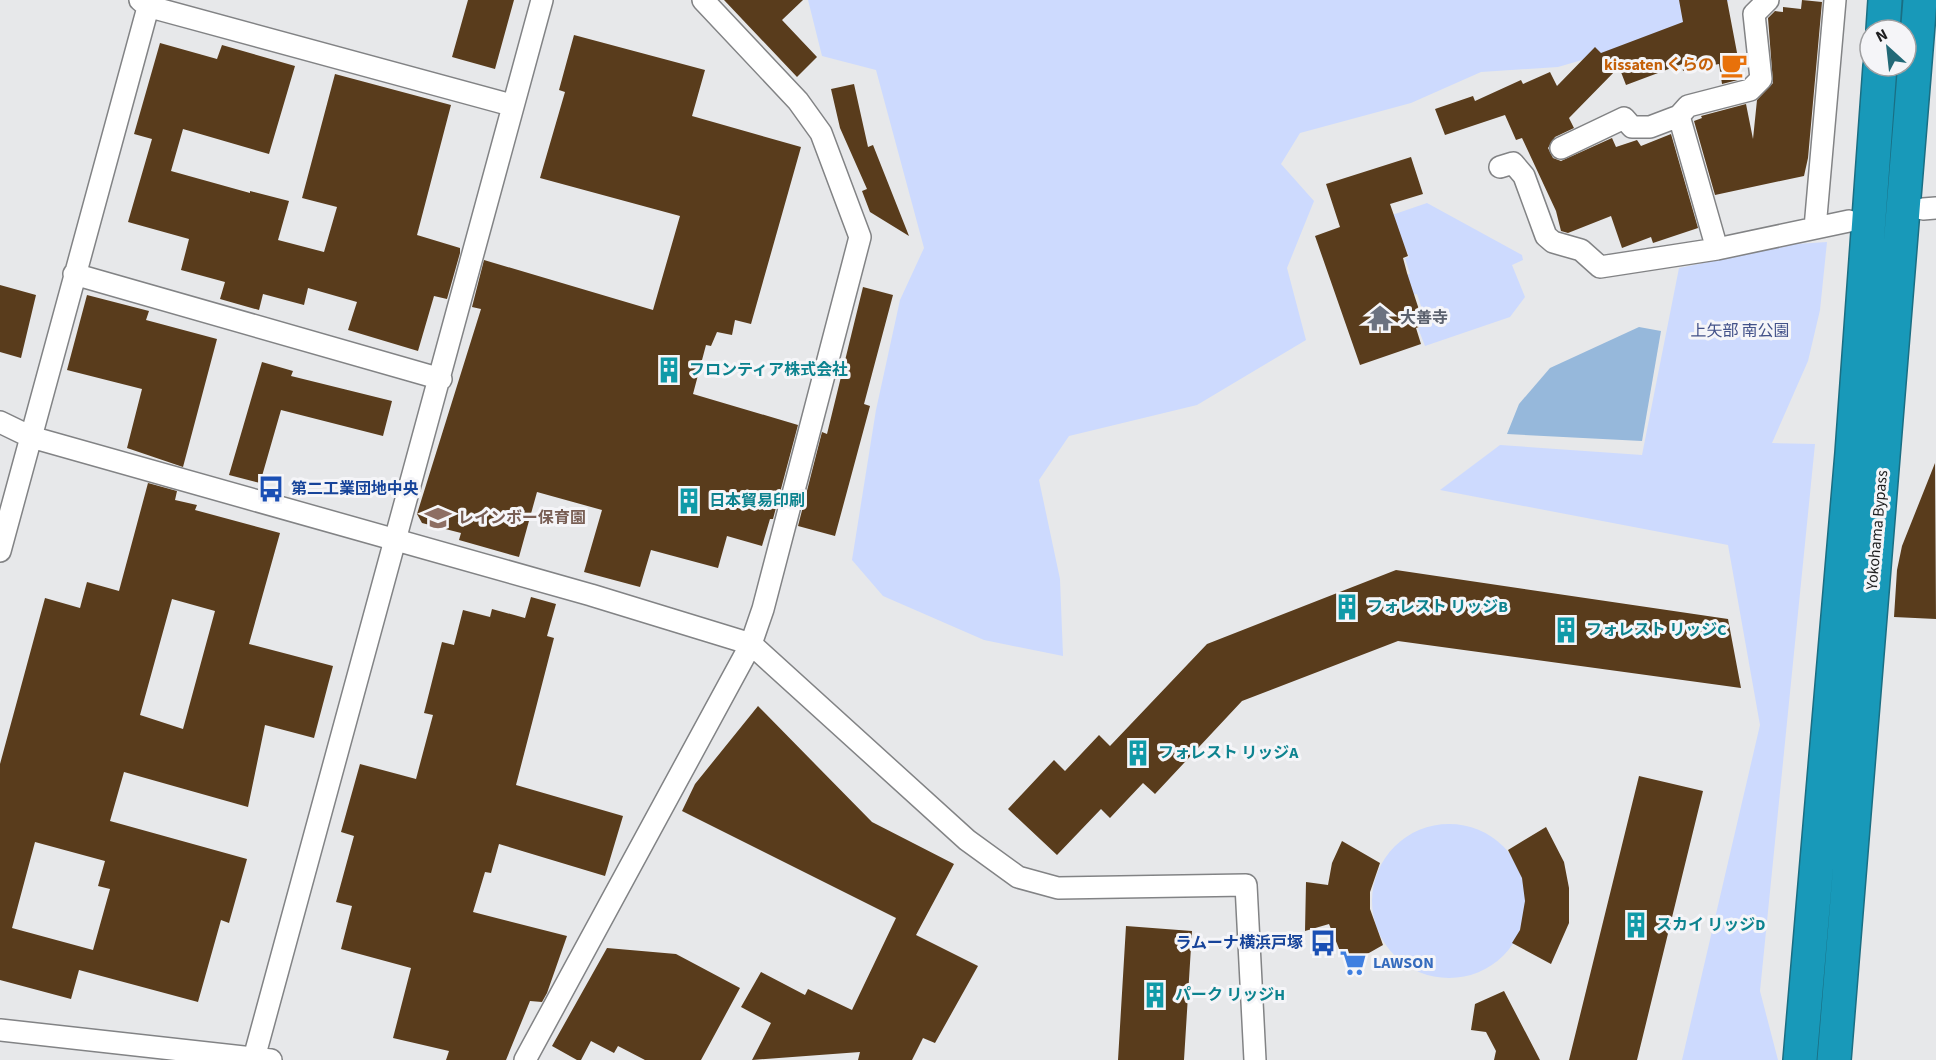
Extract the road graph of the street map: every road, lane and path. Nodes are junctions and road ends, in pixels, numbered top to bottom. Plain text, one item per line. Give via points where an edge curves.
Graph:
1 (542, 0) edge
2 (703, 0) edge
3 (1768, 0) edge
4 (1835, 0) edge
5 (1885, 0) edge
6 (1920, 0) edge
7 (146, 2) edge
8 (1884, 18) edge
9 (1879, 78) edge
10 (511, 105) junction
11 (1679, 116) junction
12 (1561, 148) dead end
13 (1500, 167) dead end
14 (1849, 221) dead end
15 (1815, 228) junction
16 (1717, 249) junction
17 (74, 274) junction
18 (441, 379) junction
19 (0, 422) edge
20 (31, 437) junction
21 (396, 541) junction
22 (0, 551) edge
23 (751, 644) junction
24 (0, 1030) edge
25 (263, 1059) edge
26 (528, 1059) edge
27 (1255, 1060) edge
28 (1800, 1060) edge
29 (1834, 1060) edge

1 - 10 street
2 - 23 street via 798,101 821,133 860,237
3 - 11 street via 1754,14 1761,79 1750,90 1688,106
4 - 15 street
5 - 8 highway
6 - 29 highway, Yokohama Bypass
7 - 10 street
7 - 17 street
9 - 28 highway, Yokohama Bypass via 1852,453
10 - 18 street
11 - 12 street via 1650,127 1632,127 1624,118
11 - 16 street
13 - 16 street via 1514,163 1524,176 1546,236 1581,250 1600,267
14 - 15 street
15 - 16 street
17 - 18 street
17 - 20 street
18 - 21 street
19 - 20 street
20 - 21 street
20 - 22 street
21 - 23 street
21 - 25 street
23 - 26 street
23 - 27 street via 967,840 1018,877 1058,888 1246,885
24 - 25 street

